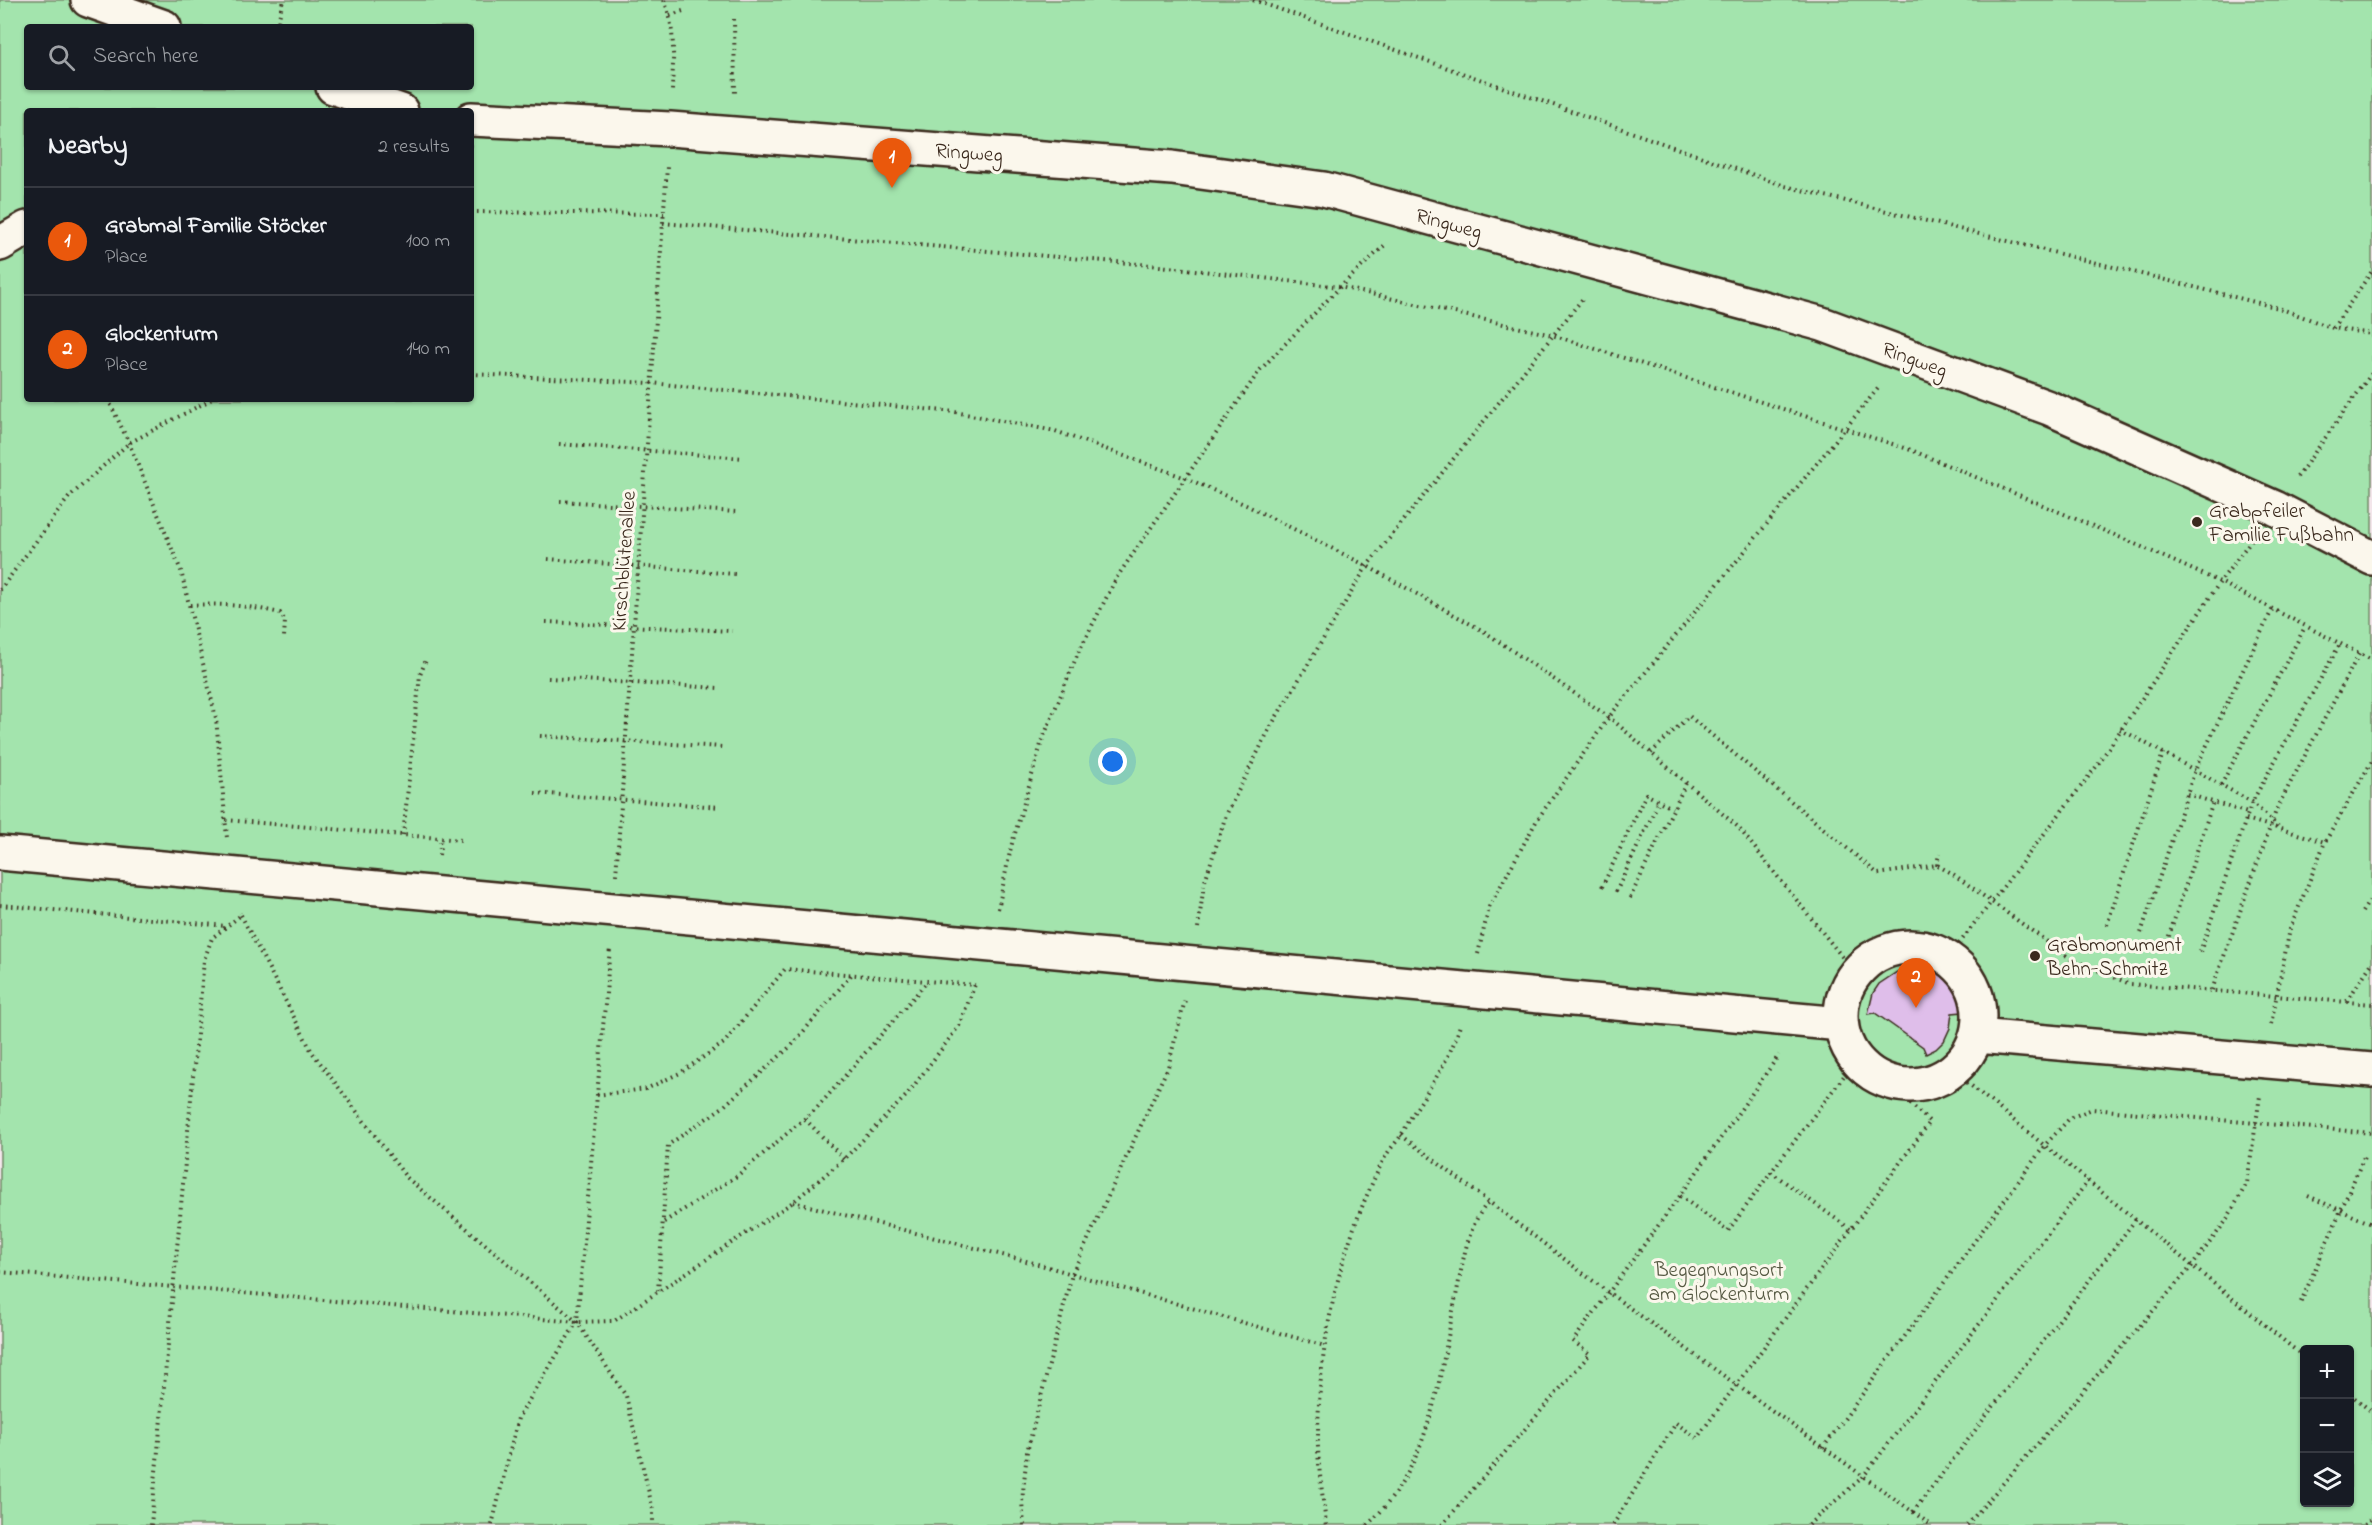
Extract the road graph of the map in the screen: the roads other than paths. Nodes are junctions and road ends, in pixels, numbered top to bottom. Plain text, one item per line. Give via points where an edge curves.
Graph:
1 (88, 0) edge
2 (156, 24) edge
3 (342, 90) edge
4 (392, 108) edge
5 (474, 120) edge
6 (24, 230) edge
7 (0, 244) edge
8 (2372, 558) edge
9 (0, 853) edge
10 (1841, 1024) junction
11 (1977, 1036) junction
12 (2372, 1070) edge

1 - 2 lane
3 - 4 lane
5 - 8 lane, Ringweg via 670,129 1172,168 1324,189 1822,324 2049,408 2275,508
6 - 7 lane
9 - 10 lane
10 - 11 lane via 1856,1060 1870,1073 1887,1082 1910,1086 1933,1082 1953,1071 1968,1055
10 - 11 lane via 1841,1006 1855,973 1870,959 1909,946 1930,949 1948,958 1964,973 1980,1014
11 - 12 lane

